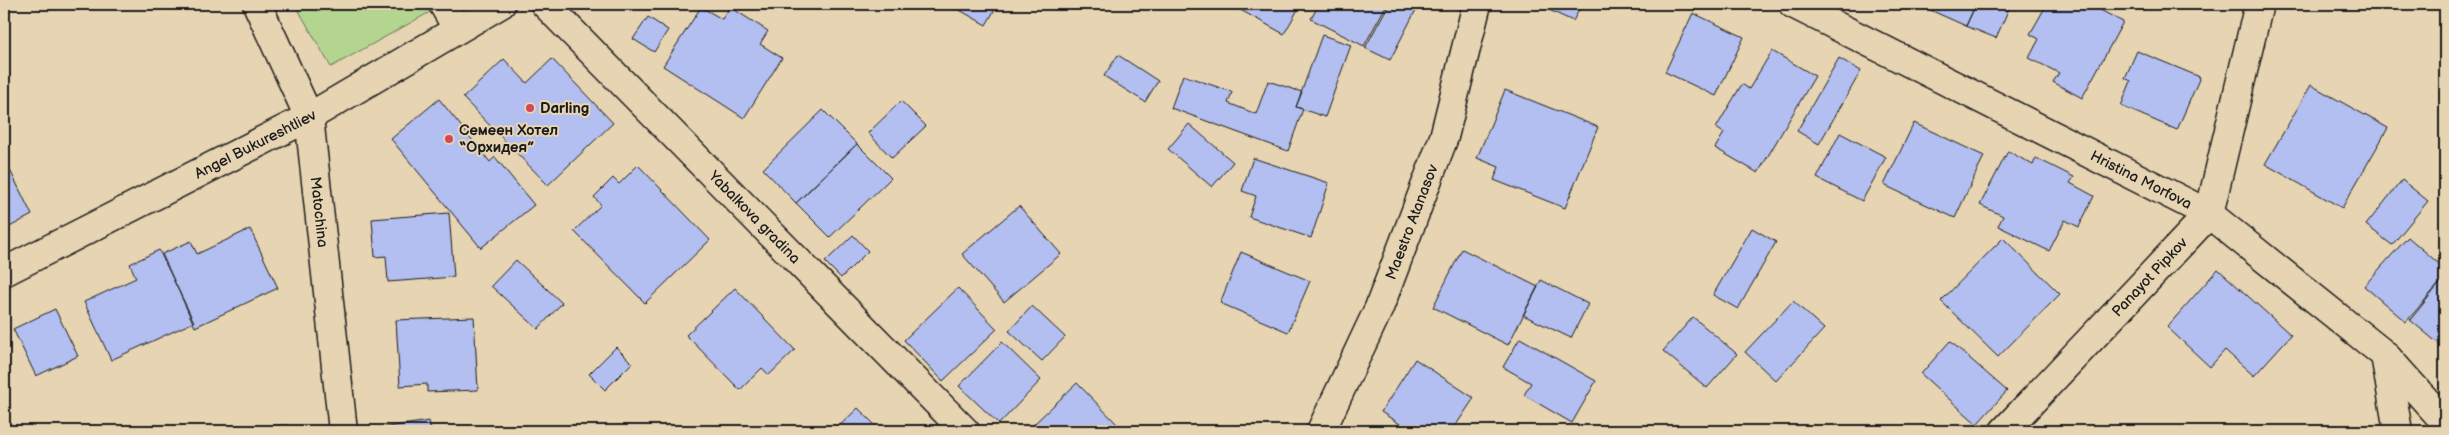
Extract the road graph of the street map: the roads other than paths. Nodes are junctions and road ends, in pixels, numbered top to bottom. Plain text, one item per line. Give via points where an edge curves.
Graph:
1 (257, 4) edge
2 (444, 4) edge
3 (501, 4) edge
4 (545, 4) edge
5 (1477, 4) edge
6 (1793, 4) edge
7 (2260, 4) edge
8 (457, 28) junction
9 (309, 117) junction
10 (2209, 214) junction
11 (4, 272) edge
12 (2384, 355) junction
13 (2445, 422) edge
14 (343, 431) edge
15 (965, 431) edge
16 (1321, 431) edge
17 (2004, 431) edge
18 (2398, 431) edge

1 - 9 street, Matochina
2 - 8 street
3 - 8 street, Angel Bukureshtliev
4 - 15 street, Yabalkova gradina
5 - 16 street, Maestro Atanasov via 1444,137 1379,308
6 - 10 street, Hristina Morfova
7 - 10 street, Panayot Pipkov
8 - 9 street, Angel Bukureshtliev
9 - 11 street, Angel Bukureshtliev
9 - 14 street, Matochina
10 - 12 street, Hristina Morfova
10 - 17 street, Panayot Pipkov
12 - 13 street, Hristina Morfova
12 - 18 street

